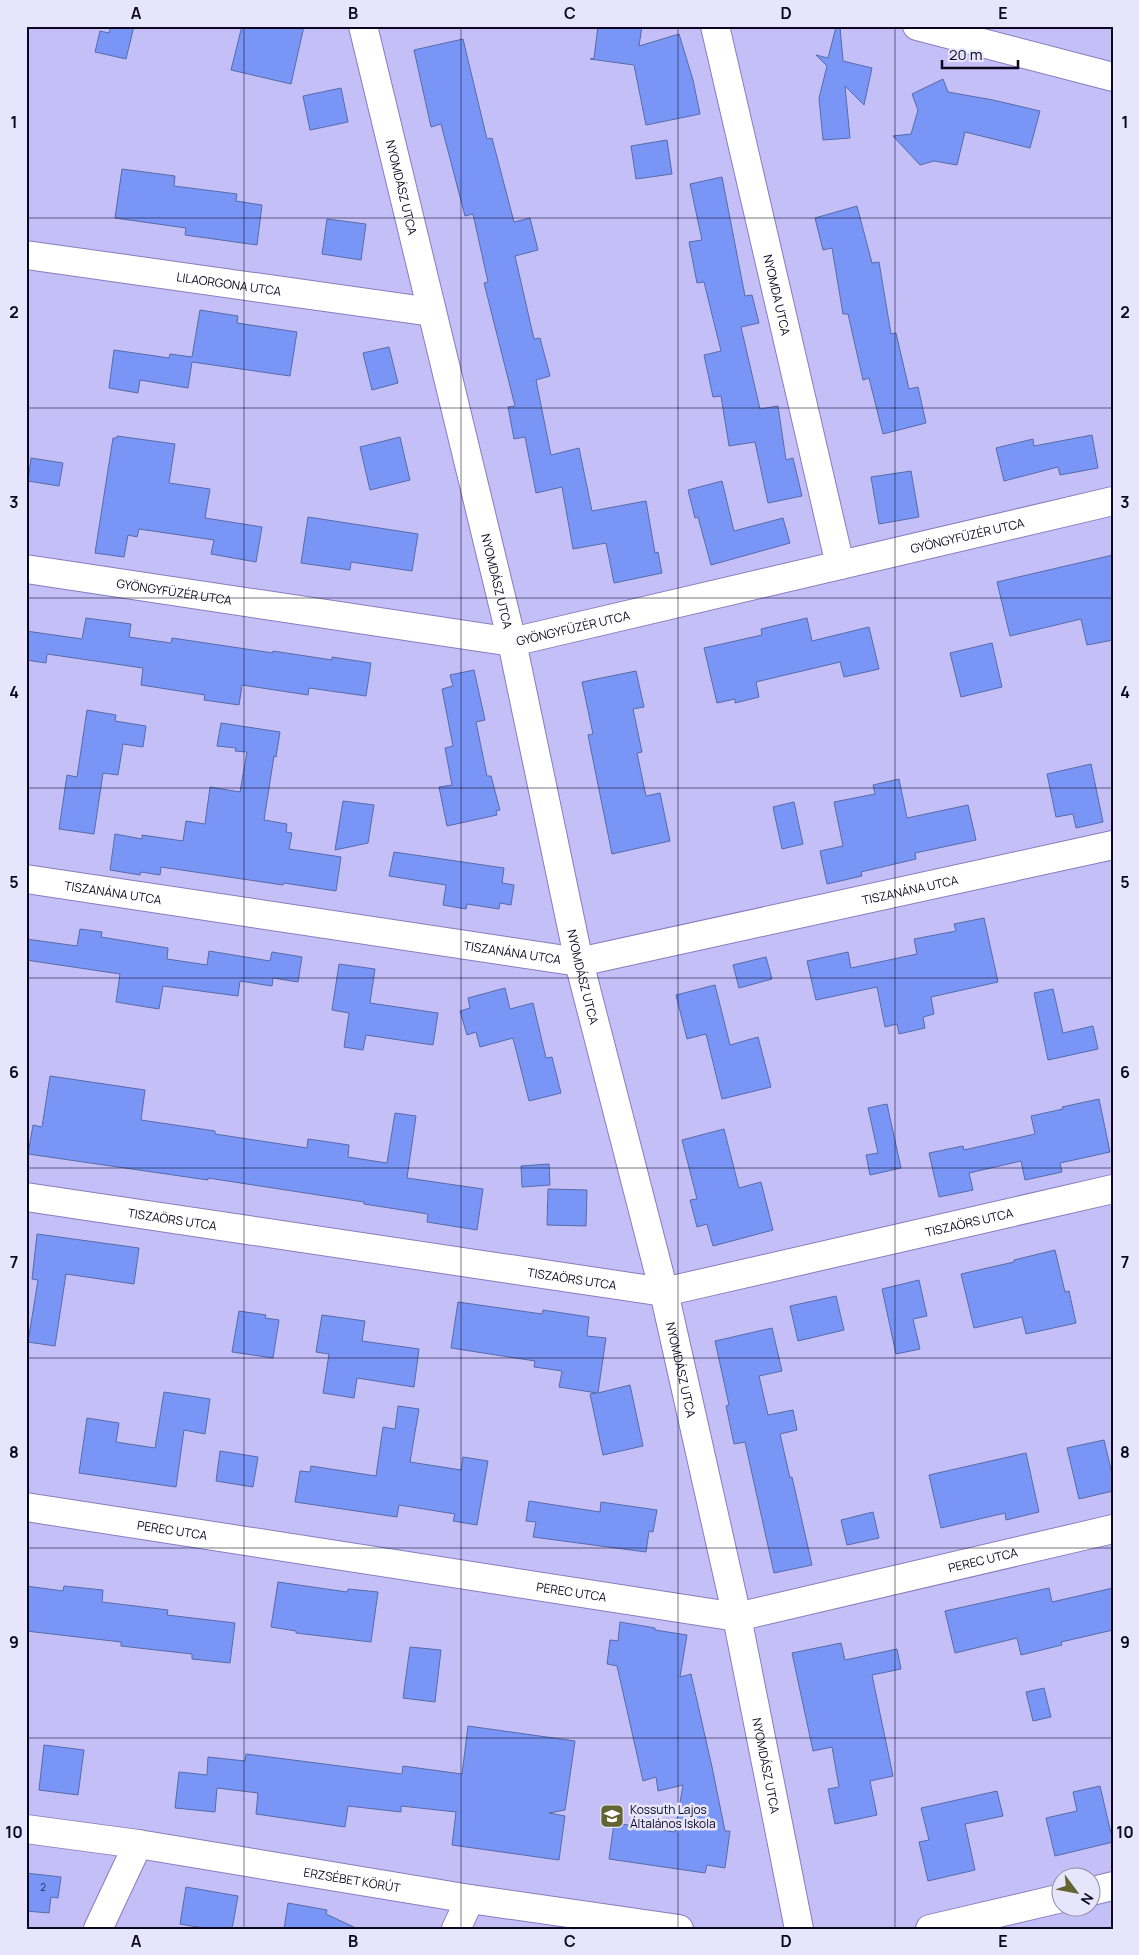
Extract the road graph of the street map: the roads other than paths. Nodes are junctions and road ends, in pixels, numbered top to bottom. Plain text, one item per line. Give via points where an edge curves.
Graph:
1 (363, 26) edge
2 (715, 26) edge
3 (917, 26) edge
4 (1113, 77) edge
5 (26, 256) edge
6 (432, 312) junction
7 (1113, 501) edge
8 (840, 564) junction
9 (26, 569) edge
10 (512, 642) junction
11 (1113, 846) edge
12 (26, 879) edge
13 (579, 962) junction
14 (1113, 1189) edge
15 (26, 1197) edge
16 (664, 1292) junction
17 (26, 1508) edge
18 (1113, 1529) edge
19 (737, 1617) junction
20 (26, 1828) edge
21 (138, 1844) junction
22 (470, 1899) junction
23 (1052, 1900) edge
24 (98, 1929) edge
25 (456, 1929) edge
26 (679, 1929) edge
27 (799, 1929) edge
28 (930, 1929) edge

1 - 6 street, NYOMDÁSZ UTCA
2 - 8 street, NYOMDA UTCA
3 - 4 street
5 - 6 street, LILAORGONA UTCA
6 - 10 street, NYOMDÁSZ UTCA
7 - 8 street, GYÖNGYFÜZÉR UTCA
8 - 10 street, GYÖNGYFÜZÉR UTCA
9 - 10 street, GYÖNGYFÜZÉR UTCA
10 - 13 street, NYOMDÁSZ UTCA
11 - 13 street, TISZANÁNA UTCA
12 - 13 street, TISZANÁNA UTCA
13 - 16 street, NYOMDÁSZ UTCA
14 - 16 street, TISZAÖRS UTCA
15 - 16 street, TISZAÖRS UTCA
16 - 19 street, NYOMDÁSZ UTCA
17 - 19 street, PEREC UTCA
18 - 19 street, PEREC UTCA
19 - 27 street, NYOMDÁSZ UTCA
20 - 21 street, ERZSÉBET KÖRÚT
21 - 22 street, ERZSÉBET KÖRÚT
21 - 24 street
22 - 25 street
22 - 26 street, ERZSÉBET KÖRÚT
23 - 28 street

